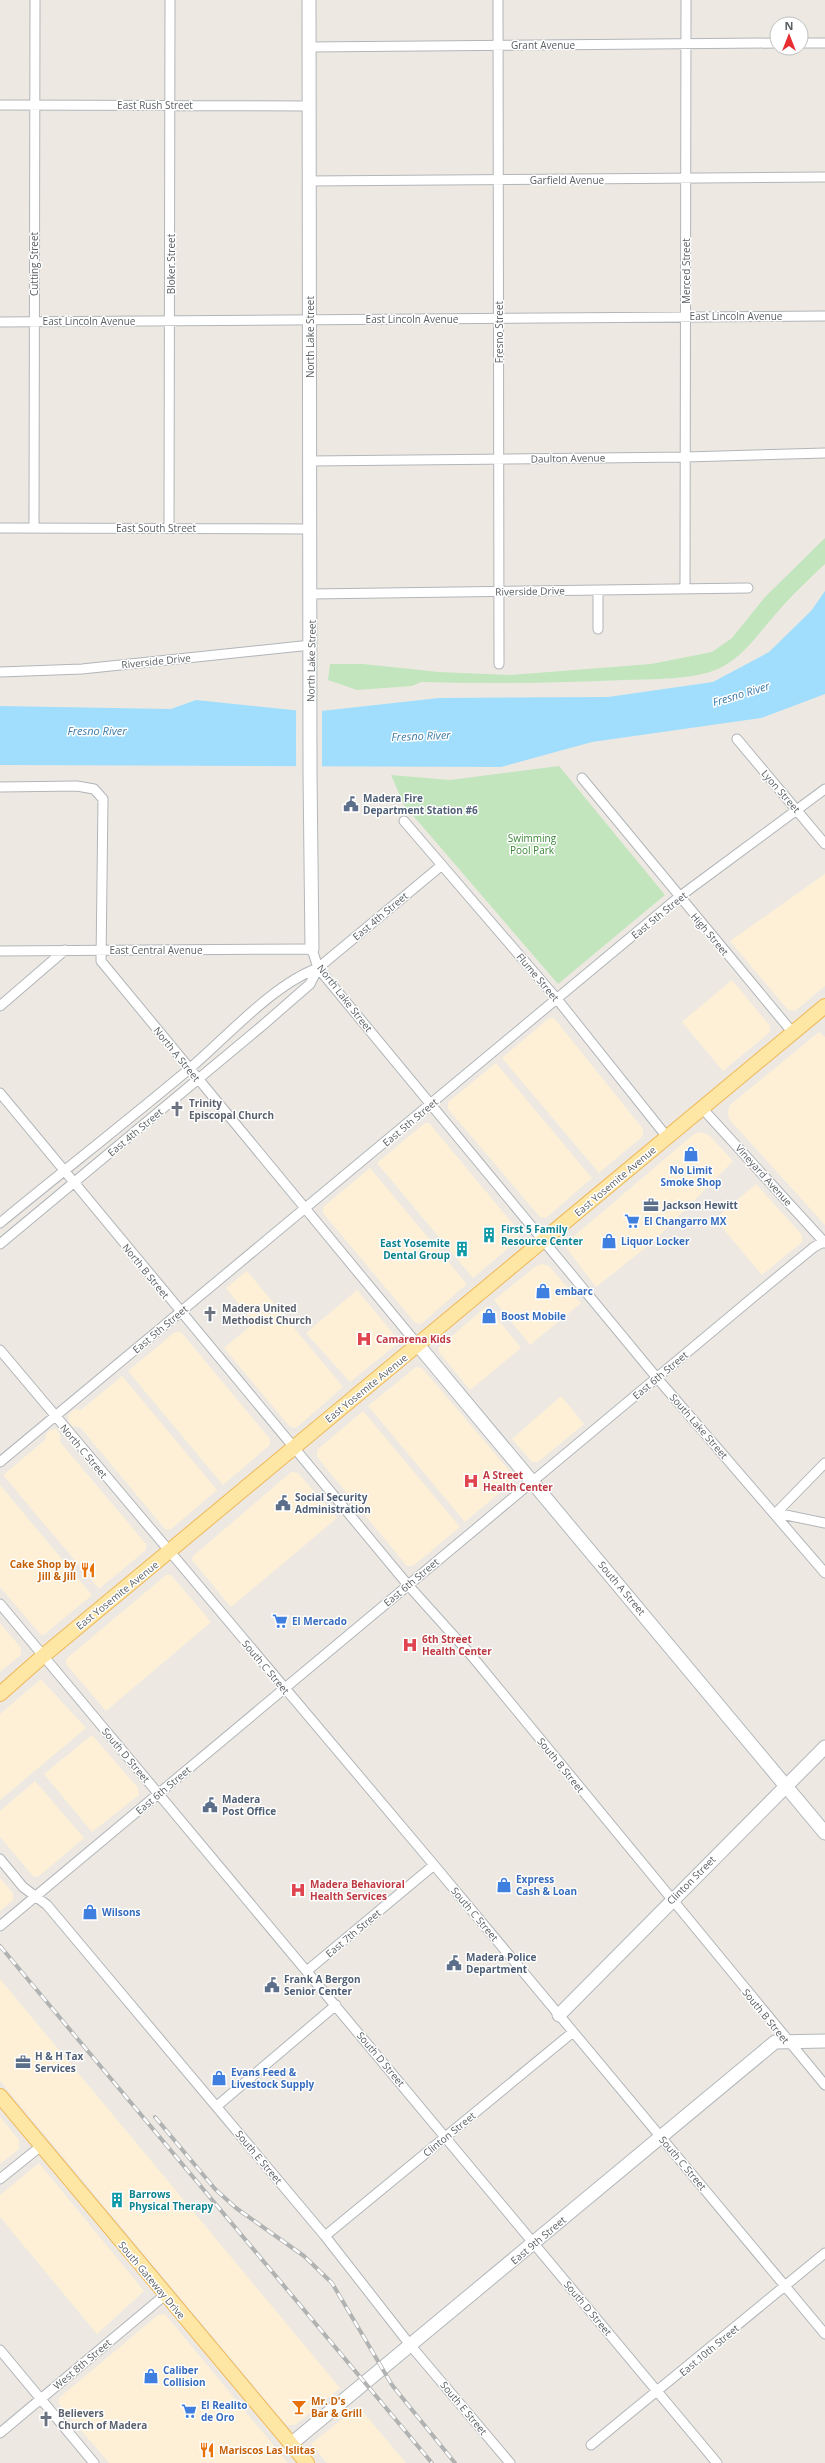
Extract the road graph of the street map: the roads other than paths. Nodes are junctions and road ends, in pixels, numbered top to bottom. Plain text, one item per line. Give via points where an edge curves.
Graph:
1 (35, 0) edge
2 (170, 0) edge
3 (310, 0) edge
4 (498, 0) edge
5 (686, 0) edge
6 (769, 43) edge
7 (809, 43) edge
8 (825, 43) edge
9 (686, 44) junction
10 (498, 46) junction
11 (310, 47) junction
12 (0, 105) edge
13 (34, 105) junction
14 (170, 106) junction
15 (310, 106) junction
16 (825, 177) edge
17 (686, 179) junction
18 (498, 180) junction
19 (310, 182) junction
20 (825, 316) edge
21 (686, 317) junction
22 (499, 318) junction
23 (171, 320) junction
24 (310, 320) junction
25 (0, 322) edge
26 (34, 322) junction
27 (825, 453) edge
28 (686, 457) junction
29 (499, 459) junction
30 (311, 461) junction
31 (0, 528) edge
32 (34, 528) junction
33 (169, 528) junction
34 (311, 529) junction
35 (748, 588) dead end
36 (685, 589) junction
37 (598, 591) junction
38 (499, 592) junction
39 (311, 594) junction
40 (598, 629) dead end
41 (311, 645) junction
42 (499, 664) dead end
43 (0, 672) edge
44 (737, 740) dead end
45 (582, 778) dead end
46 (0, 787) edge
47 (825, 789) edge
48 (798, 811) junction
49 (404, 822) dead end
50 (825, 844) edge
51 (442, 865) junction
52 (679, 897) junction
53 (312, 949) junction
54 (0, 950) edge
55 (65, 950) junction
56 (101, 950) junction
57 (318, 968) junction
58 (557, 999) junction
59 (0, 1006) edge
60 (825, 1006) edge
61 (792, 1033) junction
62 (188, 1069) junction
63 (197, 1080) junction
64 (0, 1093) edge
65 (430, 1105) junction
66 (702, 1108) junction
67 (667, 1137) junction
68 (64, 1171) junction
69 (74, 1183) junction
70 (307, 1209) junction
71 (0, 1224) edge
72 (542, 1241) junction
73 (825, 1242) edge
74 (0, 1244) edge
75 (180, 1312) junction
76 (418, 1346) junction
77 (0, 1350) edge
78 (657, 1378) junction
79 (55, 1416) junction
80 (293, 1448) junction
81 (0, 1462) edge
82 (825, 1463) edge
83 (533, 1481) junction
84 (776, 1513) junction
85 (825, 1523) edge
86 (169, 1552) junction
87 (825, 1573) edge
88 (408, 1585) junction
89 (0, 1604) edge
90 (43, 1656) junction
91 (284, 1688) junction
92 (0, 1694) edge
93 (825, 1747) edge
94 (786, 1786) junction
95 (158, 1793) junction
96 (825, 1833) edge
97 (0, 1859) edge
98 (434, 1865) junction
99 (35, 1896) junction
100 (672, 1900) junction
101 (0, 1926) edge
102 (308, 1970) junction
103 (336, 2005) junction
104 (559, 2015) junction
105 (573, 2032) junction
106 (786, 2041) junction
107 (825, 2041) edge
108 (825, 2085) edge
109 (0, 2096) edge
110 (217, 2106) junction
111 (445, 2136) junction
112 (661, 2138) junction
113 (41, 2146) junction
114 (0, 2179) edge
115 (325, 2236) junction
116 (534, 2243) junction
117 (825, 2253) edge
118 (785, 2286) junction
119 (164, 2295) junction
120 (825, 2334) edge
121 (411, 2346) junction
122 (0, 2350) edge
123 (658, 2392) junction
124 (41, 2399) junction
125 (0, 2433) edge
126 (291, 2444) junction
127 (591, 2445) dead end
128 (94, 2463) edge
129 (307, 2463) edge
130 (510, 2463) edge
131 (717, 2463) edge

1 - 13 street, Cutting Street
2 - 14 street, Bloker Street
3 - 11 street, North Lake Street
4 - 10 street, Fresno Street
5 - 9 street, Merced Street
6 - 9 street, Grant Avenue
7 - 8 street
9 - 10 street, Grant Avenue
9 - 17 street, Merced Street
10 - 11 street, Grant Avenue
10 - 18 street, Fresno Street
11 - 15 street, North Lake Street
12 - 13 street, East Rush Street
13 - 14 street, East Rush Street
13 - 26 street, Cutting Street
14 - 15 street, East Rush Street
14 - 23 street, Bloker Street
15 - 19 street, North Lake Street
16 - 17 street, Garfield Avenue
17 - 18 street, Garfield Avenue
17 - 21 street, Merced Street
18 - 19 street, Garfield Avenue
18 - 22 street, Fresno Street
19 - 24 street, North Lake Street
20 - 21 street, East Lincoln Avenue
21 - 22 street, East Lincoln Avenue
21 - 28 street, Merced Street
22 - 24 street, East Lincoln Avenue
22 - 29 street, Fresno Street
23 - 24 street, East Lincoln Avenue
23 - 26 street, East Lincoln Avenue
23 - 33 street, Bloker Street
24 - 30 street, North Lake Street
25 - 26 street, East Lincoln Avenue
26 - 32 street, Cutting Street
27 - 28 street, Daulton Avenue
28 - 29 street, Daulton Avenue
28 - 36 street, Merced Street
29 - 30 street, Daulton Avenue
29 - 38 street, Fresno Street
30 - 34 street, North Lake Street
31 - 32 street, East South Street
32 - 33 street, East South Street
33 - 34 street, East South Street
34 - 39 street, North Lake Street
35 - 36 street, Riverside Drive
36 - 37 street, Riverside Drive
37 - 38 street, Riverside Drive
37 - 40 street
38 - 39 street, Riverside Drive
38 - 42 street, Fresno Street
39 - 41 street, North Lake Street
41 - 43 street, Riverside Drive via 82,669
41 - 53 street, North Lake Street
44 - 48 street, Lyon Street
45 - 52 street, High Street
46 - 56 street, North A Street via 76,786 94,789 102,799
47 - 48 street, East 5th Street
48 - 50 street, Lyon Street
48 - 52 street, East 5th Street
49 - 51 street, Flume Street
51 - 57 street, East 4th Street
51 - 58 street, Flume Street
52 - 58 street, East 5th Street
52 - 61 street, High Street
53 - 56 street, East Central Avenue
53 - 57 street, North Lake Street
54 - 55 street, East Central Avenue
55 - 56 street, East Central Avenue
55 - 59 street
56 - 62 street, North A Street via 102,961
57 - 62 street, East 4th Street via 300,975
57 - 63 street, East 4th Street via 310,984
57 - 65 street, North Lake Street
58 - 65 street, East 5th Street
58 - 67 street, Flume Street
60 - 61 main road, East Yosemite Avenue
61 - 66 main road, East Yosemite Avenue
62 - 63 street, North A Street
62 - 68 street, East 4th Street
63 - 69 street, East 4th Street
63 - 70 street, North A Street
64 - 68 street, North B Street
65 - 70 street, East 5th Street
65 - 72 street, North Lake Street
66 - 67 main road, East Yosemite Avenue
66 - 73 street, Vineyard Avenue
67 - 72 main road, East Yosemite Avenue
68 - 69 street, North B Street
68 - 71 street, East 4th Street
69 - 74 street, East 4th Street
69 - 75 street, North B Street
70 - 75 street, East 5th Street
70 - 76 street, North A Street
72 - 76 main road, East Yosemite Avenue
72 - 78 street, South Lake Street
73 - 78 street, East 6th Street via 814,1247
75 - 79 street, East 5th Street
75 - 80 street, North B Street
76 - 80 main road, East Yosemite Avenue
76 - 83 street, South A Street
77 - 79 street, North C Street
78 - 83 street, East 6th Street
78 - 84 street, South Lake Street
79 - 81 street, East 5th Street
79 - 86 street, North C Street
80 - 86 main road, East Yosemite Avenue
80 - 88 street, South B Street
82 - 84 street
83 - 88 street, East 6th Street
83 - 94 street, South A Street
84 - 85 street
84 - 87 street, South Lake Street
86 - 90 main road, East Yosemite Avenue
86 - 91 street, South C Street
88 - 91 street, East 6th Street
88 - 100 street, South B Street via 471,1655
89 - 90 street, South D Street
90 - 92 main road, East Yosemite Avenue
90 - 95 street, South D Street
91 - 95 street, East 6th Street
91 - 98 street, South C Street
93 - 94 street, Clinton Street
94 - 96 street, South A Street
94 - 100 street, Clinton Street
95 - 99 street, East 6th Street
95 - 102 street, South D Street
97 - 99 street, South E Street via 23,1887
98 - 102 street, East 7th Street
98 - 104 street, South C Street
99 - 101 street, East 6th Street
99 - 110 street, South E Street via 47,1905
100 - 104 street, Clinton Street
100 - 106 street, South B Street
102 - 103 street, South D Street
103 - 110 street
103 - 111 street, South D Street
104 - 105 street, South C Street
105 - 111 street, Clinton Street
105 - 112 street, South C Street
106 - 107 street
106 - 108 street, South B Street
106 - 112 street, East 9th Street via 775,2042
109 - 113 main road, South Gateway Drive
110 - 115 street, South E Street
111 - 115 street, Clinton Street
111 - 116 street, South D Street
112 - 116 street, East 9th Street
112 - 118 street, South C Street
113 - 114 street
113 - 119 main road, South Gateway Drive
115 - 121 street, South E Street
116 - 121 street, East 9th Street
116 - 123 street, South D Street
117 - 118 street, East 10th Street
118 - 120 street, South C Street
118 - 123 street, East 10th Street
119 - 124 street, West 8th Street
119 - 126 main road, South Gateway Drive
121 - 126 street, East 9th Street
121 - 130 street, South E Street
122 - 124 street
123 - 127 street, East 10th Street
123 - 131 street, South D Street
124 - 125 street, West 8th Street
124 - 128 street
126 - 129 main road, South Gateway Drive

